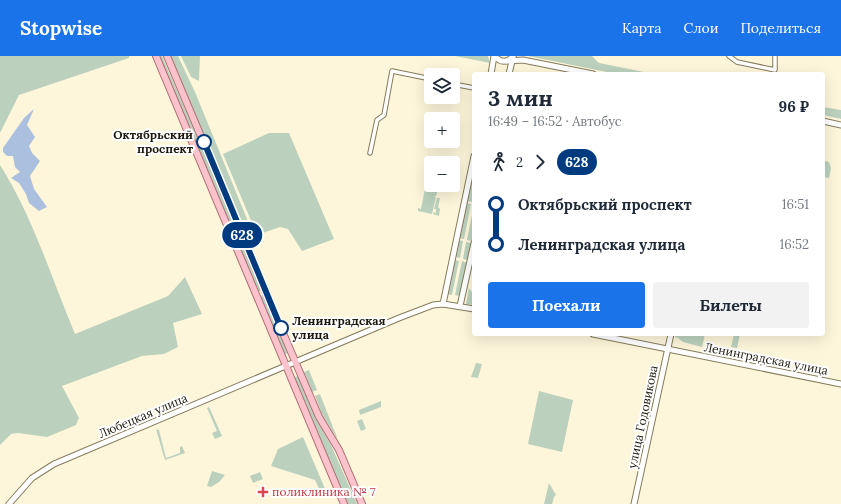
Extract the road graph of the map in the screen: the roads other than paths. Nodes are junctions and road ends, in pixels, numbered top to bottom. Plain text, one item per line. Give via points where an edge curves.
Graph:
1 (156, 56) edge
2 (167, 56) edge
3 (516, 56) edge
4 (729, 56) edge
5 (775, 56) edge
6 (495, 57) edge
7 (511, 58) edge
8 (523, 60) junction
9 (491, 72) edge
10 (509, 72) edge
11 (583, 72) edge
12 (424, 78) edge
13 (460, 85) edge
14 (472, 88) edge
15 (825, 121) edge
16 (841, 125) edge
17 (370, 153) dead end
18 (472, 166) edge
19 (472, 252) edge
20 (264, 291) junction
21 (255, 294) junction
22 (443, 304) junction
23 (460, 306) junction
24 (472, 309) edge
25 (603, 336) edge
26 (670, 336) edge
27 (667, 349) junction
28 (296, 362) junction
29 (285, 367) junction
30 (841, 384) edge
31 (9, 504) edge
32 (344, 504) edge
33 (362, 504) edge
34 (634, 504) edge

1 - 21 main road
2 - 20 main road via 214,164
3 - 8 street
4 - 5 street via 737,62 775,70
6 - 7 street via 504,62
6 - 9 street
7 - 8 street
7 - 10 street
8 - 11 street
12 - 17 street via 392,71 384,115 377,120
13 - 14 street
15 - 16 street
18 - 22 street
19 - 23 street
20 - 21 main road via 262,294
20 - 28 main road
21 - 29 main road
22 - 23 street
22 - 28 street via 433,305
23 - 24 street
25 - 27 street, Ленинградская улица
26 - 27 street, улица Годовикова
27 - 30 street, Ленинградская улица
27 - 34 street, улица Годовикова
28 - 29 street, Любецкая улица
28 - 33 main road via 319,417 339,450
29 - 31 street, Любецкая улица via 54,464 32,478
29 - 32 main road

